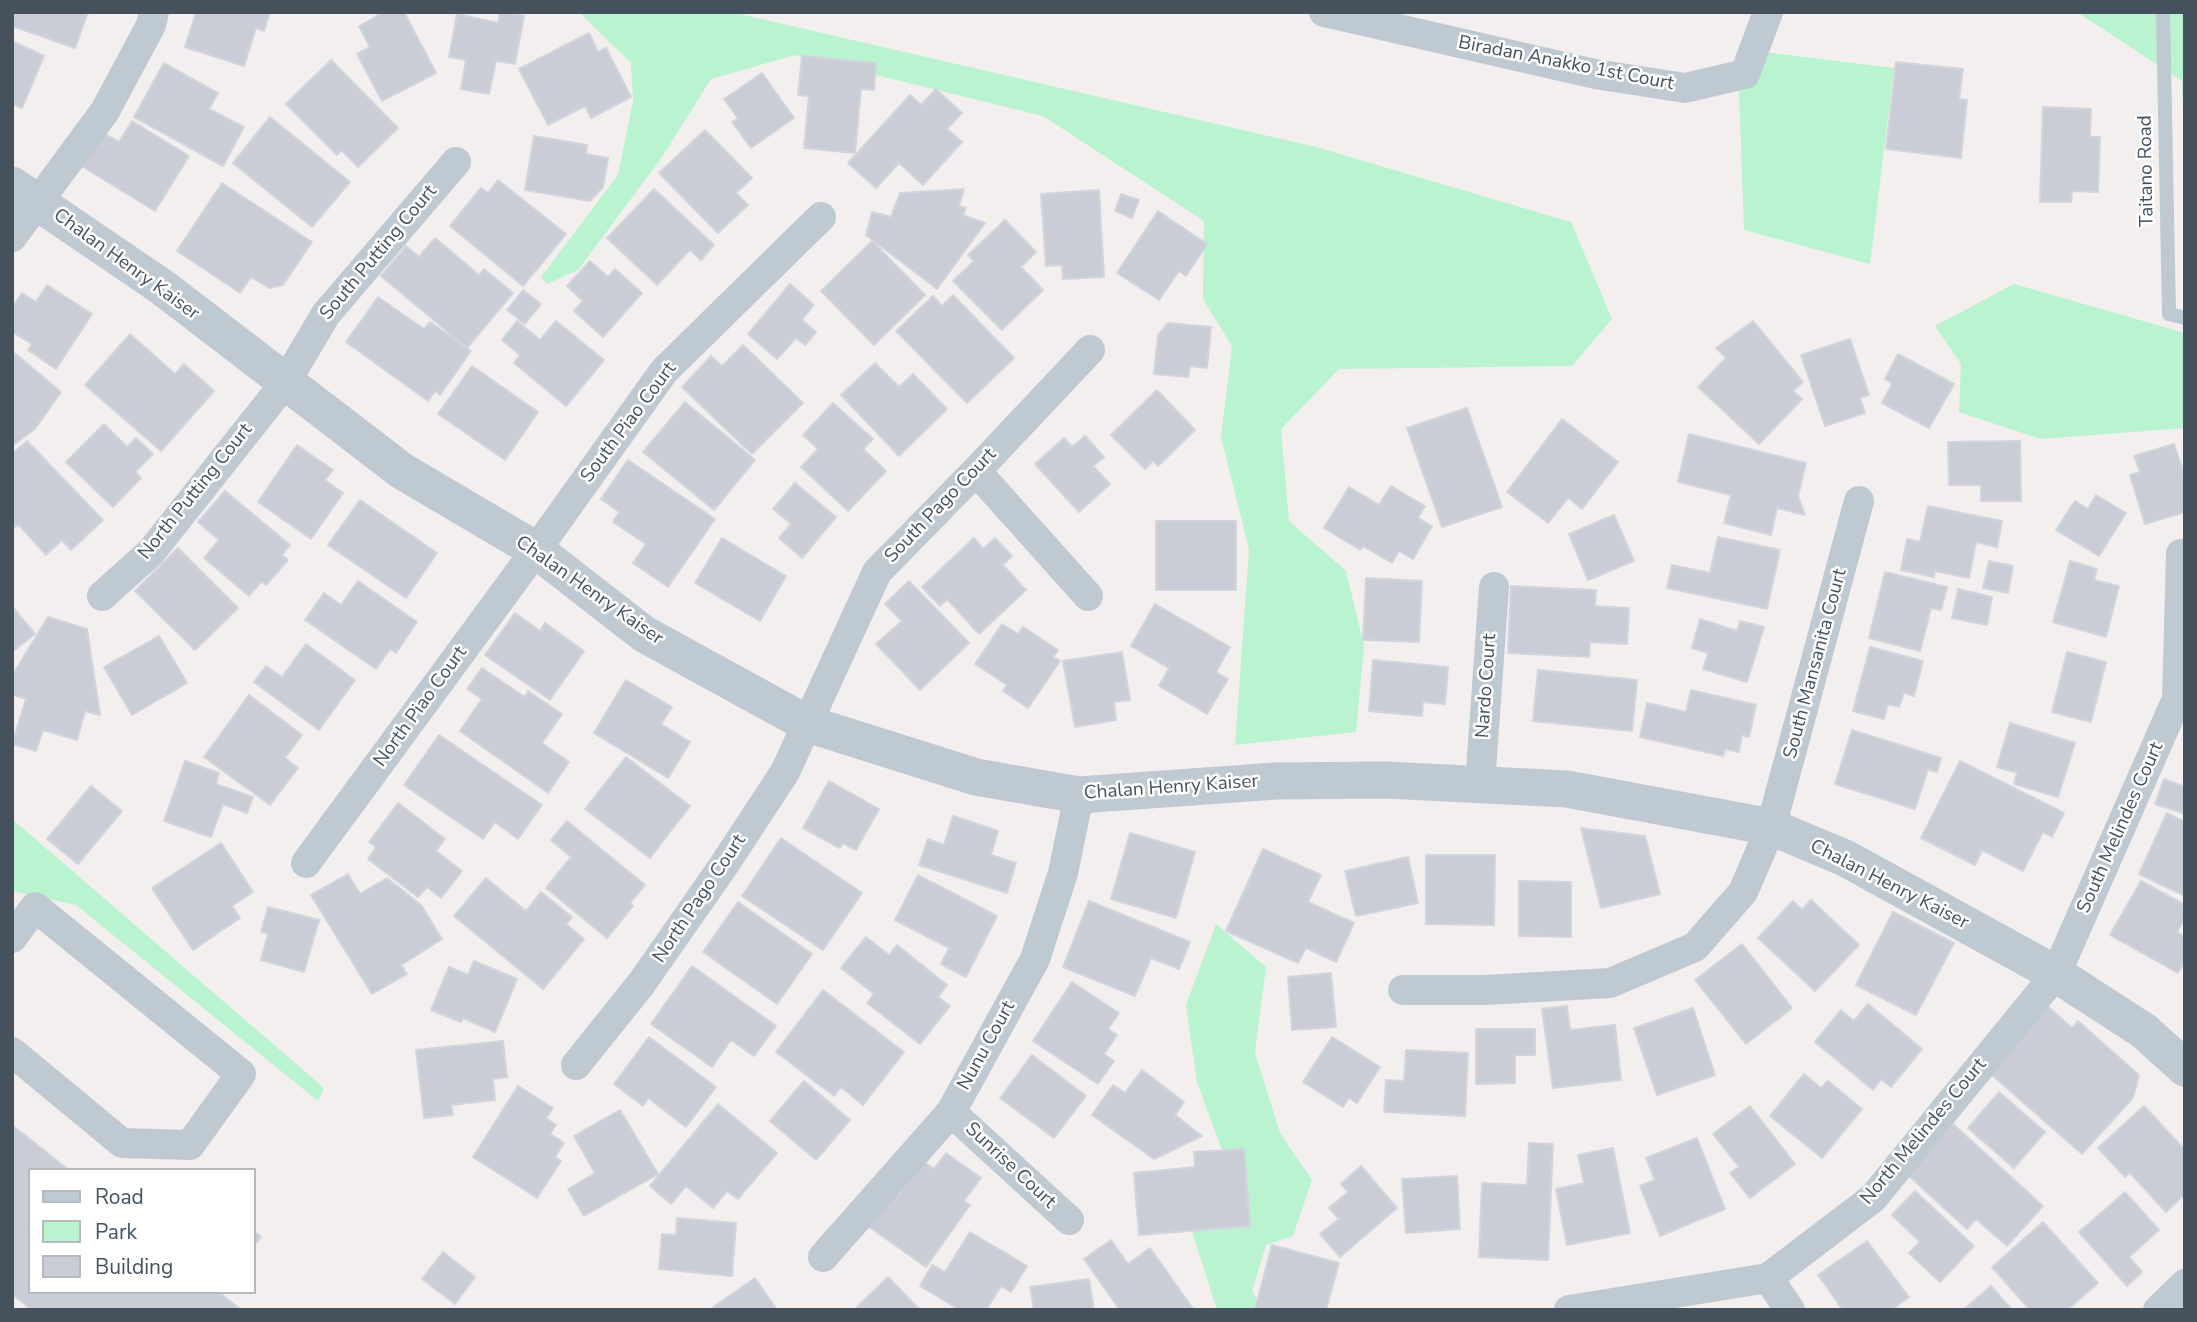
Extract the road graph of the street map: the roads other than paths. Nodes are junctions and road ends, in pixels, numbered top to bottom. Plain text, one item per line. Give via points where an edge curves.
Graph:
1 (154, 12) edge
2 (1324, 12) edge
3 (1768, 12) edge
4 (2163, 12) edge
5 (456, 162) dead end
6 (26, 194) edge
7 (821, 218) dead end
8 (12, 237) edge
9 (2185, 318) edge
10 (1090, 350) dead end
11 (285, 383) junction
12 (976, 471) junction
13 (1859, 501) dead end
14 (536, 550) junction
15 (2181, 554) dead end
16 (1494, 587) dead end
17 (102, 596) dead end
18 (1088, 596) dead end
19 (808, 723) junction
20 (1480, 785) junction
21 (1079, 795) junction
22 (1771, 827) junction
23 (306, 863) dead end
24 (12, 938) edge
25 (2056, 974) junction
26 (1403, 990) dead end
27 (12, 1052) edge
28 (576, 1065) dead end
29 (2185, 1068) edge
30 (951, 1112) junction
31 (1069, 1220) dead end
32 (822, 1257) dead end
33 (1768, 1278) junction
34 (2185, 1284) edge
35 (1569, 1310) edge
36 (1790, 1310) edge
37 (2158, 1310) edge

1 - 6 street via 105,111
2 - 3 street, Biradan Anakko 1st Court via 1595,74 1685,88 1745,74
4 - 9 lane, Taitano Road via 2169,314
5 - 11 street, South Putting Court via 326,314
6 - 8 street
6 - 11 street, Chalan Henry Kaiser via 162,287
7 - 14 street, South Piao Court via 664,371
10 - 12 street, South Pago Court
11 - 14 street, Chalan Henry Kaiser via 402,471
11 - 17 street, North Putting Court via 151,552
12 - 18 street
12 - 19 street, South Pago Court via 877,572
13 - 22 street, South Mansanita Court
14 - 19 street, Chalan Henry Kaiser via 644,634
14 - 23 street, North Piao Court
15 - 25 street, South Melindes Court via 2177,699
16 - 20 street, Nardo Court
19 - 21 street, Chalan Henry Kaiser via 976,777
19 - 28 street, North Pago Court via 785,772 724,865 641,984
20 - 21 street, Chalan Henry Kaiser via 1276,780
20 - 22 street, Chalan Henry Kaiser via 1567,789
21 - 30 street, Nunu Court via 1063,873 1035,959
22 - 25 street, Chalan Henry Kaiser via 1845,858
22 - 26 street, South Mansanita Court via 1743,892 1695,947 1610,984
24 - 27 street via 35,907 241,1073 190,1145 122,1143
25 - 29 street, Chalan Henry Kaiser via 2144,1031
25 - 33 street, North Melindes Court via 1873,1198
30 - 31 street, Sunrise Court
30 - 32 street, Nunu Court
33 - 35 street, North Melindes Court
33 - 36 street
34 - 37 street

